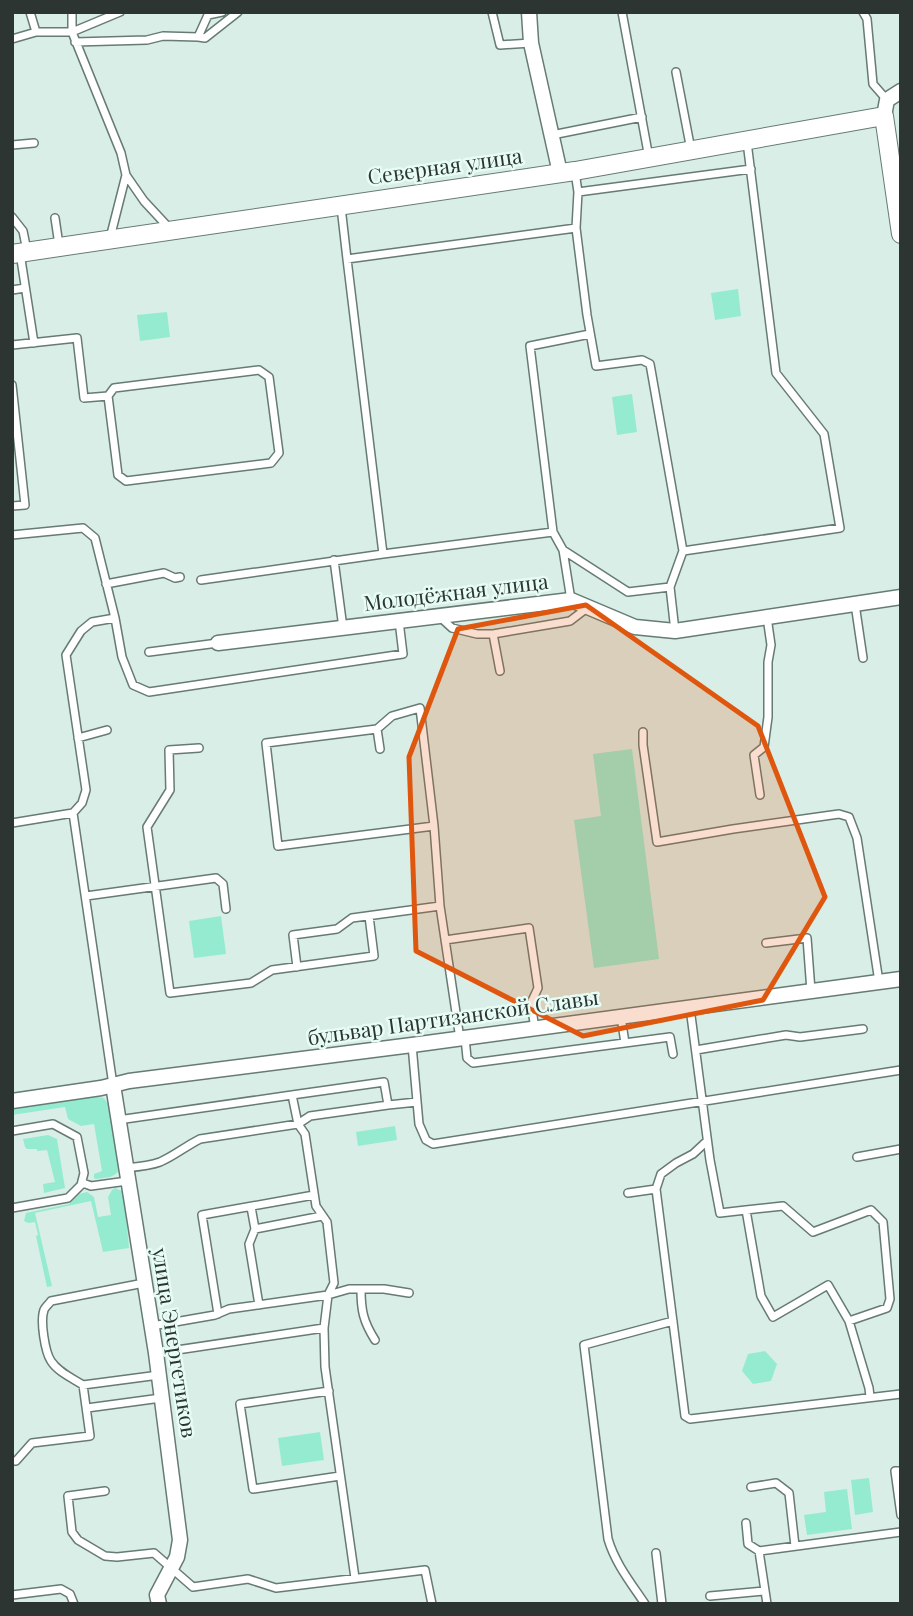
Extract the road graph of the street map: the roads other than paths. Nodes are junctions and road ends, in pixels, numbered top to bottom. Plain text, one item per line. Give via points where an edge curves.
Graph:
1 (30, 12) edge
2 (72, 12) edge
3 (120, 12) edge
4 (222, 12) edge
5 (238, 12) edge
6 (492, 12) edge
7 (529, 12) edge
8 (622, 12) edge
9 (863, 12) edge
10 (36, 32) junction
11 (72, 32) junction
12 (198, 37) junction
13 (12, 38) edge
14 (75, 42) junction
15 (531, 43) junction
16 (676, 72) dead end
17 (901, 91) edge
18 (885, 108) junction
19 (642, 117) junction
20 (552, 135) junction
21 (747, 141) junction
22 (34, 143) dead end
23 (12, 145) edge
24 (691, 151) junction
25 (649, 158) junction
26 (751, 169) junction
27 (567, 172) junction
28 (126, 175) junction
29 (578, 192) junction
30 (341, 205) junction
31 (12, 217) edge
32 (55, 218) dead end
33 (576, 228) junction
34 (171, 230) junction
35 (901, 234) edge
36 (110, 239) junction
37 (59, 246) junction
38 (20, 253) edge
39 (347, 258) junction
40 (25, 288) junction
41 (12, 290) edge
42 (590, 334) junction
43 (34, 343) junction
44 (12, 345) edge
45 (12, 385) edge
46 (108, 396) junction
47 (22, 472) junction
48 (12, 473) edge
49 (12, 506) edge
50 (553, 532) junction
51 (12, 535) edge
52 (563, 550) junction
53 (683, 551) junction
54 (383, 554) junction
55 (334, 559) junction
56 (180, 577) dead end
57 (201, 580) dead end
58 (107, 584) junction
59 (670, 587) junction
60 (901, 597) edge
61 (571, 600) junction
62 (855, 604) junction
63 (587, 608) junction
64 (440, 616) junction
65 (767, 617) junction
66 (115, 618) junction
67 (399, 621) junction
68 (343, 628) junction
69 (675, 631) junction
70 (493, 634) junction
71 (218, 643) joint
72 (149, 653) dead end
73 (863, 658) dead end
74 (500, 671) dead end
75 (377, 729) junction
76 (107, 730) dead end
77 (643, 732) dead end
78 (79, 738) junction
79 (199, 748) dead end
80 (380, 749) dead end
81 (760, 795) dead end
82 (73, 813) junction
83 (12, 823) edge
84 (434, 826) junction
85 (155, 886) junction
86 (86, 896) junction
87 (440, 906) junction
88 (226, 909) dead end
89 (369, 916) junction
90 (445, 940) junction
91 (766, 943) dead end
92 (298, 967) junction
93 (901, 979) edge
94 (879, 982) junction
95 (811, 991) junction
96 (690, 1008) junction
97 (621, 1017) junction
98 (535, 1029) junction
99 (863, 1029) dead end
100 (462, 1038) junction
101 (625, 1043) junction
102 (412, 1045) junction
103 (695, 1050) junction
104 (673, 1054) dead end
105 (901, 1070) edge
106 (113, 1086) junction
107 (292, 1095) junction
108 (12, 1101) edge
109 (417, 1102) junction
110 (702, 1102) junction
111 (388, 1105) junction
112 (118, 1120) junction
113 (298, 1124) junction
114 (12, 1131) edge
115 (708, 1141) junction
116 (901, 1149) edge
117 (857, 1157) dead end
118 (126, 1175) junction
119 (83, 1182) junction
120 (656, 1189) junction
121 (628, 1193) dead end
122 (314, 1195) junction
123 (251, 1206) junction
124 (12, 1208) edge
125 (746, 1210) junction
126 (322, 1216) junction
127 (255, 1230) junction
128 (144, 1283) junction
129 (361, 1289) junction
130 (409, 1293) dead end
131 (328, 1295) junction
132 (259, 1305) junction
133 (218, 1314) junction
134 (673, 1321) junction
135 (849, 1321) junction
136 (151, 1326) junction
137 (324, 1328) junction
138 (375, 1340) dead end
139 (156, 1353) junction
140 (159, 1374) junction
141 (83, 1385) junction
142 (329, 1391) junction
143 (901, 1394) edge
144 (870, 1397) junction
145 (162, 1398) junction
146 (87, 1408) junction
147 (12, 1461) edge
148 (901, 1471) edge
149 (340, 1476) junction
150 (751, 1487) dead end
151 (105, 1491) dead end
152 (901, 1515) edge
153 (746, 1523) dead end
154 (901, 1532) edge
155 (795, 1546) junction
156 (760, 1551) junction
157 (656, 1553) dead end
158 (172, 1569) junction
159 (355, 1578) junction
160 (765, 1591) junction
161 (12, 1595) edge
162 (710, 1596) dead end
163 (74, 1604) edge
164 (159, 1604) edge
165 (432, 1604) edge
166 (645, 1604) edge
167 (662, 1604) edge
168 (766, 1604) edge

1 - 10 lane
2 - 11 lane
3 - 11 lane
4 - 12 lane via 208,15
5 - 12 lane via 205,38
6 - 15 lane via 500,45
7 - 15 street
8 - 19 lane
9 - 18 lane via 873,84
10 - 11 lane
10 - 13 lane
11 - 14 lane
12 - 14 lane
14 - 28 lane
15 - 20 street
16 - 24 lane
17 - 18 street
18 - 21 street, Северная улица
18 - 35 street
19 - 20 lane
19 - 25 lane
20 - 27 street
21 - 24 street, Северная улица
21 - 26 lane
22 - 23 lane
24 - 25 street, Северная улица
25 - 27 street, Северная улица
26 - 29 lane
26 - 53 lane via 776,373 824,435 840,528
27 - 29 lane
27 - 30 street, Северная улица
28 - 34 lane
28 - 36 lane
29 - 33 lane
30 - 34 street, Северная улица
30 - 39 lane
31 - 38 lane via 23,231
32 - 37 lane
33 - 39 lane
33 - 42 lane
34 - 36 street, Северная улица
36 - 37 street, Северная улица
37 - 38 street, Северная улица
38 - 40 lane
39 - 54 lane
40 - 41 lane
40 - 43 lane
42 - 50 lane via 530,346
42 - 53 lane via 596,366 642,360 650,364
43 - 44 lane
43 - 46 lane via 76,338 84,398
45 - 47 lane
46 - 46 lane via 114,387 259,370 269,377 279,453 271,463 126,481 118,475
47 - 48 lane
47 - 49 lane via 25,505
50 - 52 lane
50 - 54 lane
51 - 58 lane via 83,528 95,538
52 - 59 lane via 628,592
52 - 61 lane
53 - 59 lane
54 - 55 lane
55 - 57 lane
55 - 68 lane
56 - 58 lane via 164,573
58 - 66 lane
59 - 69 lane
60 - 62 street, Молодёжная улица
61 - 63 street, Молодёжная улица
61 - 64 street, Молодёжная улица
62 - 65 street, Молодёжная улица
62 - 73 lane
63 - 69 street, Молодёжная улица via 635,627
63 - 70 lane via 570,621
64 - 67 street, Молодёжная улица
64 - 70 lane via 452,628
65 - 69 street, Молодёжная улица
65 - 81 lane via 771,645 768,717 764,747 754,755
66 - 67 lane via 122,657 134,685 149,692 403,654
66 - 78 lane via 92,622 66,655
67 - 68 street, Молодёжная улица
68 - 71 street, Молодёжная улица
70 - 74 lane
71 - 72 lane
75 - 80 lane
75 - 84 lane via 392,716 420,708
75 - 84 lane via 266,743 278,846
76 - 78 lane
77 - 94 lane via 657,842 839,814 849,817 857,838
78 - 82 lane via 86,790
79 - 85 lane via 169,750 170,790 147,827
82 - 83 lane
82 - 86 lane
84 - 87 lane
85 - 86 lane
85 - 88 lane via 216,878 223,884
85 - 92 lane via 170,993 251,982 272,970
86 - 106 lane
87 - 89 lane
87 - 90 lane
89 - 92 lane via 352,918 337,929 293,935
89 - 92 lane via 374,956
90 - 98 lane via 528,928 538,988 531,1003
90 - 100 lane
91 - 95 lane via 807,938
93 - 94 street, бульвар Партизанской Славы
94 - 95 street, бульвар Партизанской Славы
95 - 96 street, бульвар Партизанской Славы
96 - 97 street, бульвар Партизанской Славы
96 - 103 lane
97 - 98 street, бульвар Партизанской Славы
97 - 101 lane
98 - 100 street, бульвар Партизанской Славы
99 - 103 lane via 786,1035
100 - 101 lane via 473,1063
100 - 102 street, бульвар Партизанской Славы
101 - 104 lane via 670,1037
102 - 106 street, бульвар Партизанской Славы
102 - 109 lane
103 - 110 lane
105 - 110 lane
106 - 108 street, бульвар Партизанской Славы
106 - 112 street, улица Энергетиков
107 - 111 lane via 384,1082
107 - 112 lane
107 - 113 lane
109 - 110 lane via 419,1124 433,1144
109 - 111 lane
110 - 115 lane
111 - 113 lane via 310,1116
112 - 118 street, улица Энергетиков
113 - 118 lane via 200,1139
113 - 122 lane via 305,1134
114 - 119 lane via 53,1124 77,1137
115 - 120 lane via 661,1174
115 - 125 lane via 720,1213
116 - 117 lane
118 - 119 lane via 91,1186
118 - 128 street, улица Энергетиков
119 - 124 lane via 68,1198
120 - 121 lane
120 - 134 lane
122 - 123 lane
122 - 126 lane
123 - 127 lane
123 - 133 lane via 202,1215
125 - 135 lane via 761,1296 774,1317 828,1285
125 - 135 lane via 783,1206 813,1232 871,1210 883,1222 887,1308
126 - 127 lane
126 - 131 lane via 327,1222 334,1283
127 - 132 lane via 249,1244
128 - 136 street, улица Энергетиков
128 - 141 lane via 51,1301 44,1309 50,1360
129 - 130 lane
129 - 131 lane
129 - 138 lane via 362,1316
131 - 132 lane
131 - 137 lane
132 - 133 lane
133 - 136 lane
134 - 144 lane via 685,1416 690,1419
134 - 166 lane via 584,1345 608,1539
135 - 144 lane
136 - 139 street, улица Энергетиков
137 - 139 lane
137 - 142 lane
139 - 140 street, улица Энергетиков
140 - 141 lane
140 - 145 street, улица Энергетиков
141 - 146 lane
142 - 149 lane
142 - 149 lane via 240,1404 253,1489
143 - 144 lane
145 - 146 lane
145 - 158 street, улица Энергетиков via 180,1540
146 - 147 lane via 90,1436 32,1443
148 - 152 lane via 895,1471
149 - 159 lane
150 - 155 lane via 776,1483 789,1493
151 - 158 lane via 68,1496 72,1532 78,1540 105,1556 153,1553
153 - 156 lane via 748,1544
154 - 155 lane
155 - 156 lane
156 - 160 lane
157 - 167 lane
158 - 159 lane via 193,1587 248,1579 276,1588
158 - 164 street, улица Энергетиков via 158,1595
159 - 165 lane via 425,1570
160 - 162 lane
160 - 168 lane
161 - 163 lane via 61,1589 70,1594

